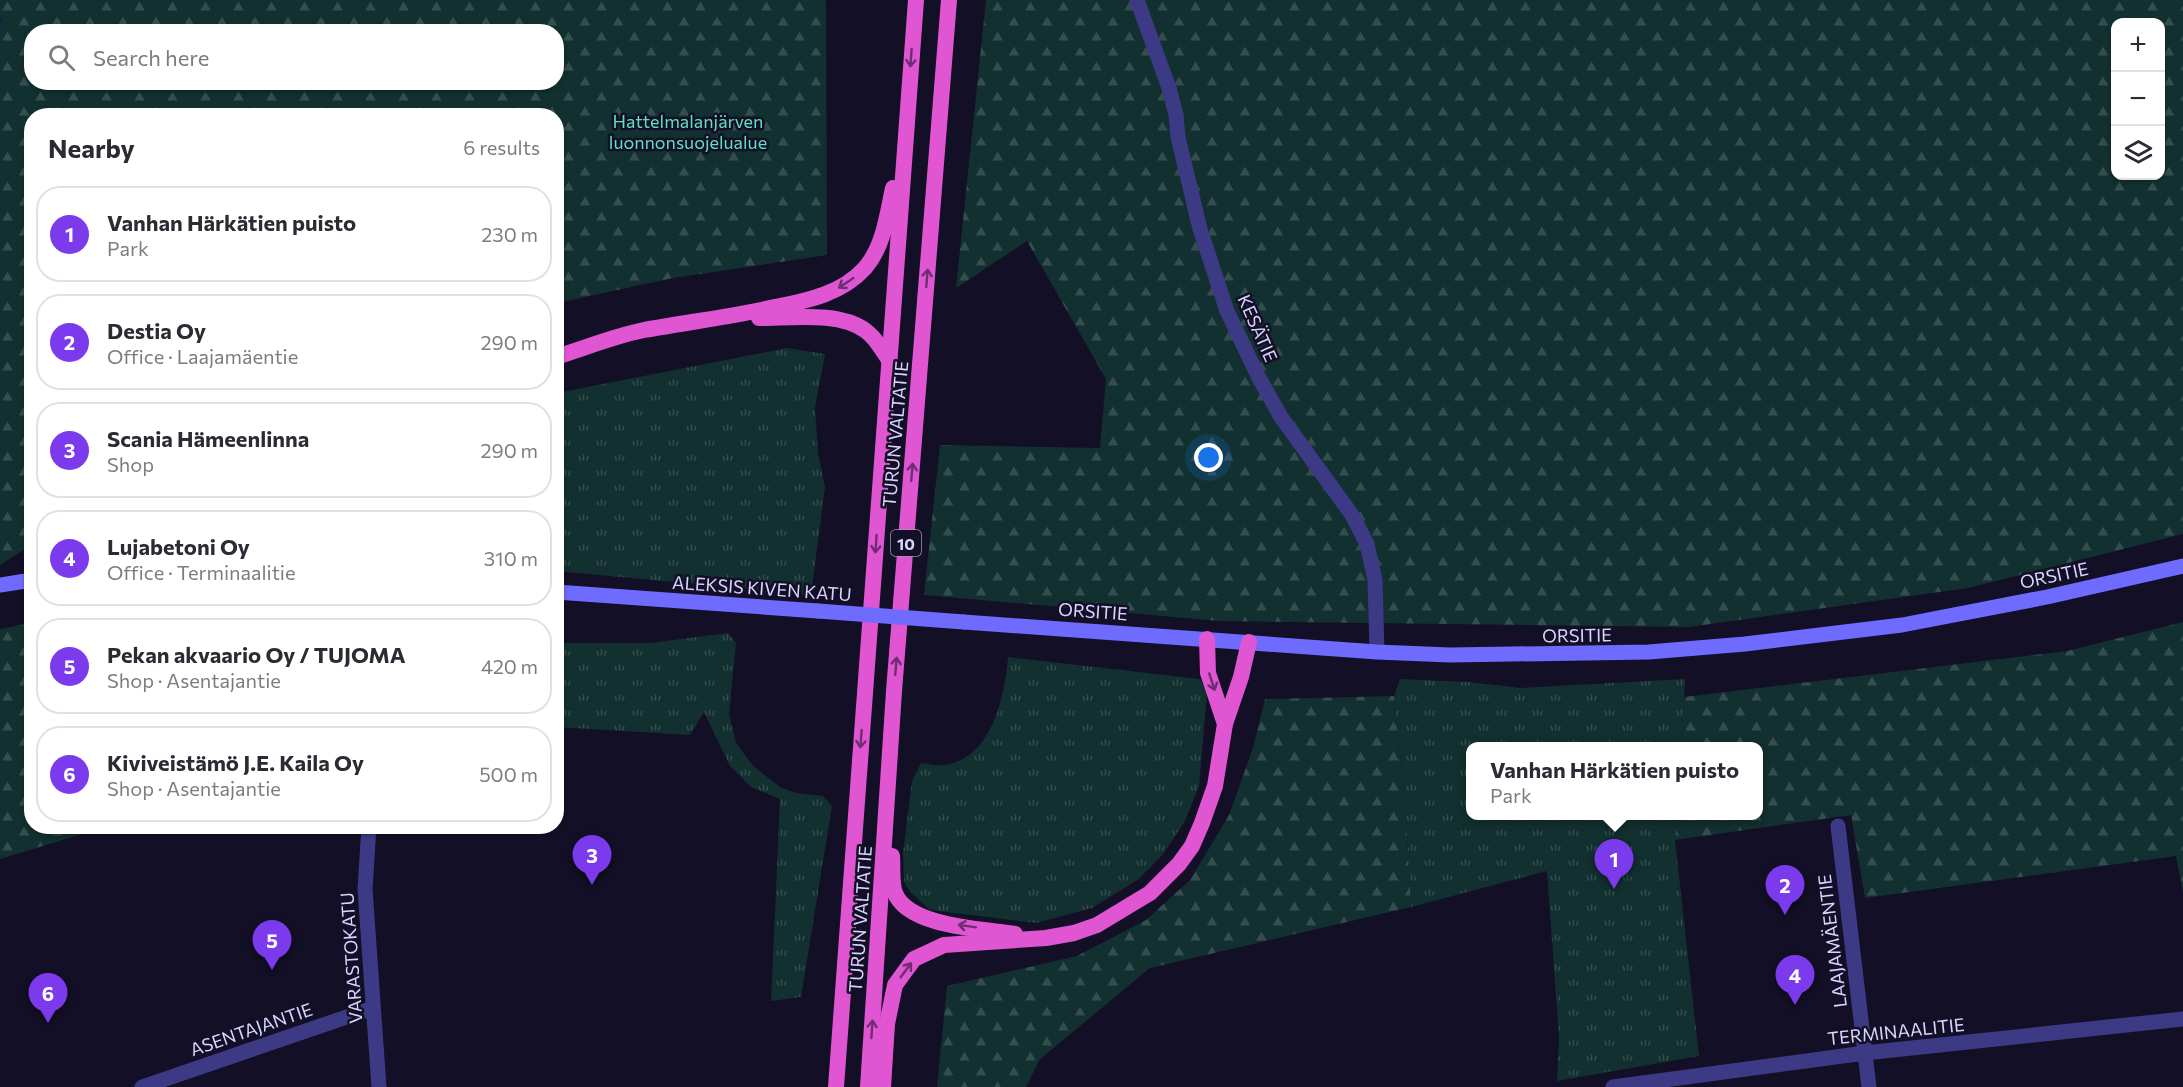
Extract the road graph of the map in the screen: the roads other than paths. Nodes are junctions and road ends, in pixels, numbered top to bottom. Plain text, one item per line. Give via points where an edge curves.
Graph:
1 (916, 0) edge
2 (949, 0) edge
3 (1137, 0) edge
4 (905, 134) junction
5 (722, 318) junction
6 (564, 354) edge
7 (889, 360) junction
8 (2183, 566) edge
9 (24, 580) edge
10 (0, 585) edge
11 (564, 593) edge
12 (964, 622) joint
13 (1207, 639) junction
14 (1249, 642) junction
15 (1377, 652) junction
16 (894, 691) junction
17 (1225, 724) junction
18 (1838, 826) dead end
19 (368, 834) edge
20 (1046, 938) junction
21 (373, 1008) junction
22 (2183, 1019) edge
23 (1865, 1053) junction
24 (142, 1087) edge
25 (379, 1087) edge
26 (836, 1087) edge
27 (868, 1087) edge
28 (883, 1087) edge
29 (1613, 1087) edge
30 (1869, 1087) edge

1 -> 4 highway, TURUN VALTATIE / 10
16 -> 2 highway, TURUN VALTATIE / 10
3 - 15 street, KESÄTIE via 1169,88 1200,228 1227,311 1281,417 1352,514 1367,544 1375,580
4 -> 5 highway via 882,238 865,268 833,291 806,301
4 - 7 highway, TURUN VALTATIE / 10
5 - 6 highway via 641,330
5 - 7 highway via 838,318 865,330
7 -> 26 highway, TURUN VALTATIE / 10
8 - 15 main road, ORSITIE via 1902,625 1745,644 1555,655
9 - 10 main road
11 - 12 main road, ALEKSIS KIVEN KATU, bridge
12 - 13 main road, ORSITIE
13 - 14 main road, ORSITIE
13 -> 17 highway via 1208,673
14 - 15 main road, ORSITIE
14 - 17 highway
20 -> 16 highway via 921,917 901,903 895,892 892,852
27 -> 16 highway, TURUN VALTATIE / 10
17 - 20 highway via 1212,795 1192,846 1179,864 1150,893 1120,912 1081,930
18 - 23 street, LAAJAMÄENTIE
19 - 21 street, VARASTOKATU via 365,889
28 -> 20 highway via 887,1024 895,985 914,959 944,945
21 - 24 street, ASENTAJANTIE
21 - 25 street, VARASTOKATU
22 - 23 street, TERMINAALITIE
23 - 29 street, TERMINAALITIE
23 - 30 street, LAAJAMÄENTIE

